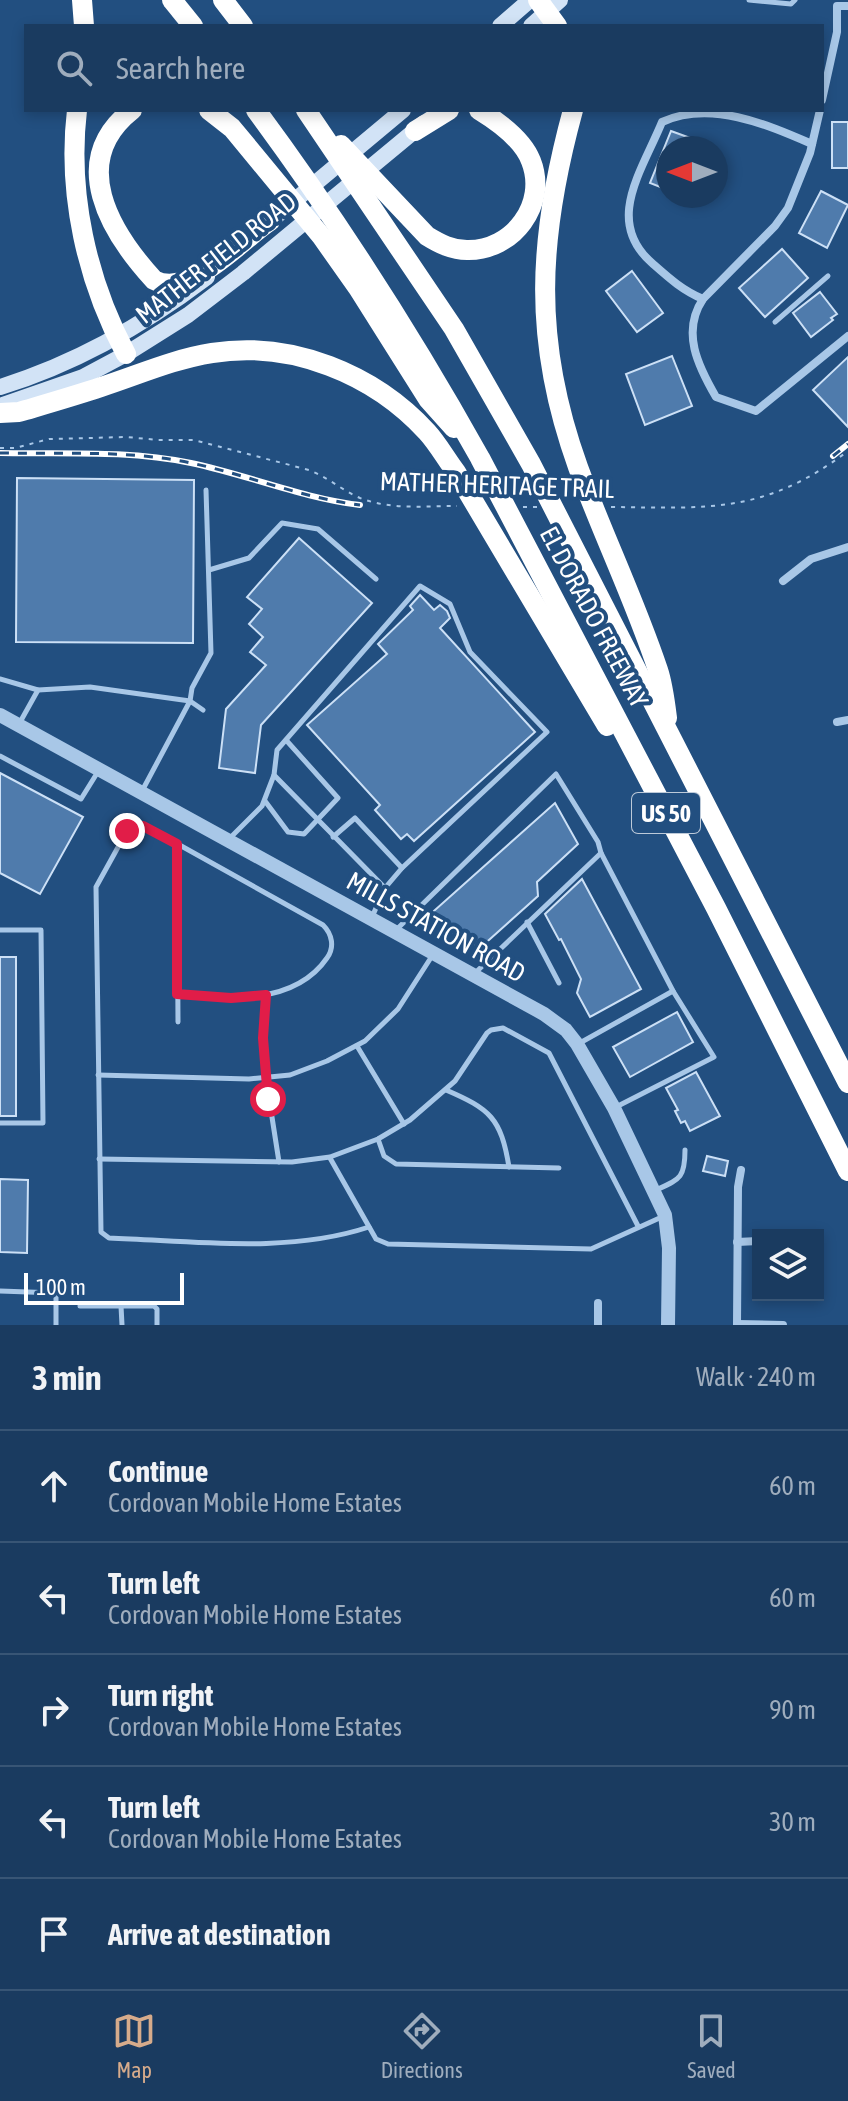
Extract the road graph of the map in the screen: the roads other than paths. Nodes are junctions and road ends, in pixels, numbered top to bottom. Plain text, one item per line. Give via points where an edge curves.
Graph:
1 (82, 0) edge
2 (172, 0) edge
3 (223, 0) edge
4 (751, 0) edge
5 (795, 0) edge
6 (834, 3) edge
7 (848, 6) edge
8 (547, 7) edge
9 (84, 24) edge
10 (191, 24) edge
11 (241, 24) edge
12 (505, 24) edge
13 (533, 24) edge
14 (824, 90) edge
15 (77, 112) edge
16 (129, 112) edge
17 (212, 112) edge
18 (257, 112) edge
19 (309, 112) edge
20 (310, 112) edge
21 (401, 112) edge
22 (436, 112) edge
23 (446, 112) edge
24 (482, 112) edge
25 (572, 112) edge
26 (820, 112) edge
27 (415, 131) junction
28 (812, 144) junction
29 (270, 221) junction
30 (828, 276) dead end
31 (703, 299) junction
32 (775, 322) dead end
33 (848, 336) edge
34 (122, 345) junction
35 (0, 387) edge
36 (0, 406) edge
37 (0, 413) edge
38 (480, 458) junction
39 (206, 490) dead end
40 (848, 547) edge
41 (209, 570) junction
42 (376, 579) dead end
43 (783, 581) dead end
44 (0, 679) edge
45 (38, 690) junction
46 (190, 701) junction
47 (203, 710) dead end
48 (0, 715) edge
49 (848, 720) edge
50 (837, 722) dead end
51 (19, 725) junction
52 (286, 740) junction
53 (672, 741) junction
54 (0, 756) edge
55 (99, 769) junction
56 (274, 775) junction
57 (142, 792) junction
58 (264, 800) junction
59 (318, 821) junction
60 (333, 837) junction
61 (229, 840) junction
62 (177, 844) junction
63 (601, 853) junction
64 (402, 868) junction
65 (385, 888) junction
66 (716, 908) junction
67 (371, 918) junction
68 (527, 922) junction
69 (0, 930) edge
70 (394, 931) junction
71 (434, 954) junction
72 (473, 975) junction
73 (559, 983) dead end
74 (673, 991) junction
75 (177, 994) junction
76 (266, 995) junction
77 (178, 1022) dead end
78 (577, 1044) junction
79 (357, 1046) junction
80 (98, 1075) junction
81 (265, 1078) junction
82 (848, 1083) edge
83 (446, 1090) junction
84 (614, 1108) junction
85 (0, 1123) edge
86 (404, 1124) junction
87 (378, 1139) junction
88 (685, 1150) dead end
89 (330, 1157) junction
90 (99, 1159) junction
91 (279, 1162) junction
92 (509, 1167) junction
93 (559, 1168) dead end
94 (741, 1170) dead end
95 (848, 1171) edge
96 (655, 1191) junction
97 (665, 1215) junction
98 (638, 1226) junction
99 (369, 1227) junction
100 (752, 1241) edge
101 (737, 1242) junction
102 (0, 1291) edge
103 (598, 1303) dead end
104 (80, 1306) dead end
105 (121, 1306) junction
106 (737, 1324) edge
107 (56, 1325) edge
108 (122, 1325) edge
109 (157, 1325) edge
110 (598, 1325) edge
111 (668, 1325) edge
112 (783, 1325) edge

1 - 9 highway
2 - 10 highway
3 - 11 highway
4 - 5 lane
6 - 7 street
6 - 14 street via 837,32
8 - 12 main road
8 - 13 main road
15 - 34 highway via 75,175 81,227 93,279
16 - 29 highway via 104,145 99,190 112,221 154,280 173,285 198,276
17 - 38 highway via 232,128 322,237 428,399
18 - 38 highway, EL DORADO FREEWAY / US 50 via 372,281
19 - 53 highway, EL DORADO FREEWAY / US 50 via 454,329 531,464
20 - 24 highway via 420,230 440,244 465,250 490,247 512,234 528,215 536,185 525,149
21 - 29 main road, MATHER FIELD ROAD
22 - 27 main road, MATHER FIELD ROAD
23 - 27 highway
25 - 53 highway via 546,234 548,352 578,466 659,673
26 - 28 street
27 - 34 main road, MATHER FIELD ROAD via 188,315
28 - 31 street via 788,208
28 - 31 street via 731,116 682,113 662,122 629,202 628,229 643,256
29 - 34 main road, MATHER FIELD ROAD
30 - 32 lane
31 - 33 street via 691,334 700,370 716,397 756,411
34 - 35 main road, MATHER FIELD ROAD
34 - 36 main road, MATHER FIELD ROAD via 83,377
37 - 66 highway via 19,412 214,352 262,351 309,358 353,375 393,400 428,433 456,472
38 - 66 highway, EL DORADO FREEWAY / US 50
39 - 41 lane
40 - 43 street via 811,559
41 - 42 lane via 249,558 282,523 318,529
41 - 46 lane via 211,653
44 - 45 lane
45 - 46 lane via 90,687
45 - 51 lane
46 - 47 lane
46 - 57 lane
48 - 51 street, MILLS STATION ROAD
49 - 50 street
51 - 55 street, MILLS STATION ROAD
52 - 56 lane via 277,750
52 - 59 lane via 338,798
52 - 64 lane via 420,586 450,604 470,652 547,732
53 - 82 highway, EL DORADO FREEWAY / US 50
54 - 55 lane via 81,799
55 - 57 street, MILLS STATION ROAD
56 - 58 lane
56 - 59 lane
57 - 61 street, MILLS STATION ROAD
58 - 59 lane via 294,835 304,834
58 - 61 lane
59 - 60 lane
60 - 64 lane via 355,818
60 - 65 lane
61 - 67 street, MILLS STATION ROAD
62 - 75 lane
62 - 76 lane via 328,930 331,951 318,969
62 - 80 lane via 149,828 132,828 98,880
63 - 68 lane
63 - 70 lane via 556,774
63 - 74 lane
64 - 65 lane
65 - 67 lane
66 - 95 highway, EL DORADO FREEWAY / US 50
67 - 70 street, MILLS STATION ROAD
68 - 72 lane
68 - 73 lane
69 - 85 lane via 41,930 43,1108 43,1123
70 - 71 street, MILLS STATION ROAD
71 - 72 street, MILLS STATION ROAD
71 - 79 lane via 398,1009
72 - 78 street, MILLS STATION ROAD via 544,1014
74 - 78 lane
74 - 84 lane via 714,1057
75 - 76 lane
75 - 77 lane
76 - 81 lane
78 - 84 street, MILLS STATION ROAD
79 - 81 lane via 290,1075
79 - 86 lane
80 - 81 lane
80 - 90 lane
81 - 91 lane
83 - 86 lane
83 - 92 lane via 490,1114
83 - 98 lane via 491,1030 503,1028 549,1053
84 - 96 street, MILLS STATION ROAD
86 - 87 lane
87 - 89 lane
87 - 92 lane via 384,1156 396,1164
88 - 96 lane via 679,1179
89 - 91 lane
89 - 99 lane
90 - 91 lane
90 - 99 lane via 100,1228 109,1238 300,1242
92 - 93 lane
94 - 101 street
96 - 97 street, MILLS STATION ROAD
97 - 98 lane
97 - 111 street, MILLS STATION ROAD
98 - 99 lane via 591,1249 388,1244 376,1239
100 - 101 street
101 - 106 street
102 - 107 lane via 56,1293
103 - 110 street
104 - 105 lane
105 - 108 lane
105 - 109 lane via 155,1307
106 - 112 street

